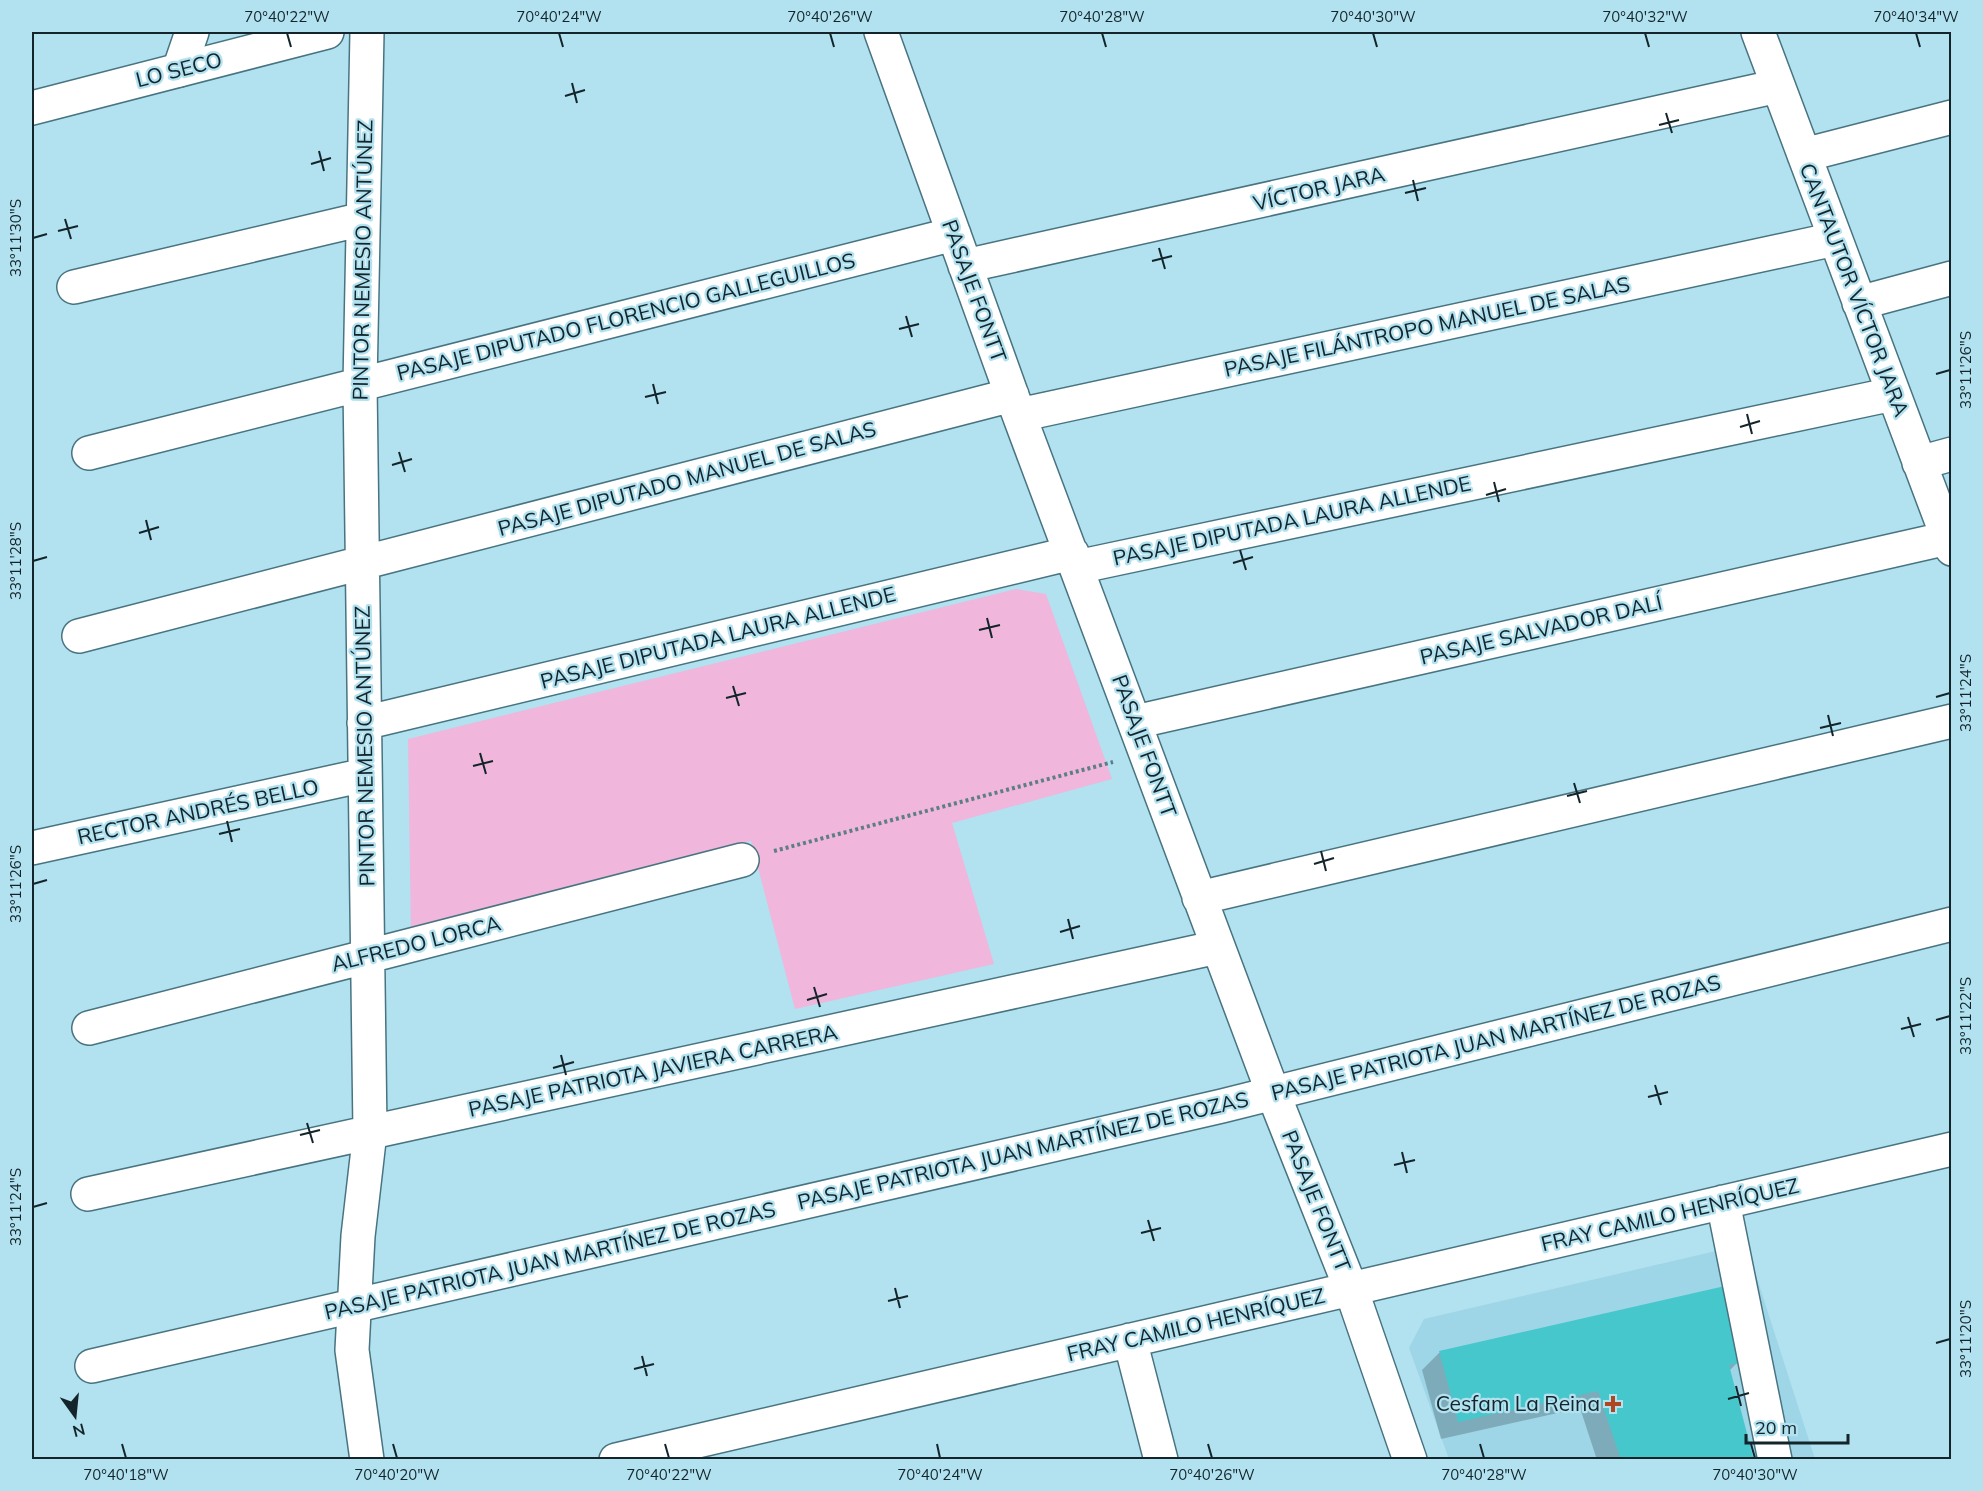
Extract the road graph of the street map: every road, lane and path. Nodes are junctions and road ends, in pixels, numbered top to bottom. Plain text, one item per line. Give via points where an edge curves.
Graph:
1 (192, 32) edge
2 (327, 32) edge
3 (367, 32) edge
4 (881, 32) edge
5 (1758, 32) edge
6 (179, 70) junction
7 (1778, 86) junction
8 (32, 108) edge
9 (1952, 117) edge
10 (1804, 155) junction
11 (363, 219) junction
12 (954, 234) junction
13 (1835, 239) junction
14 (965, 266) junction
15 (1952, 278) edge
16 (74, 287) dead end
17 (1859, 303) junction
18 (360, 384) junction
19 (1893, 394) junction
20 (1015, 405) junction
21 (89, 453) dead end
22 (1952, 454) edge
23 (1919, 463) junction
24 (1950, 543) edge
25 (1075, 560) junction
26 (362, 563) junction
27 (79, 636) dead end
28 (1952, 721) edge
29 (1135, 722) junction
30 (364, 723) junction
31 (1146, 754) junction
32 (365, 775) junction
33 (32, 848) edge
34 (742, 860) joint
35 (1199, 898) junction
36 (1952, 924) edge
37 (1218, 947) junction
38 (368, 956) junction
39 (89, 1028) dead end
40 (1273, 1093) junction
41 (369, 1132) junction
42 (1952, 1149) edge
43 (88, 1194) dead end
44 (1723, 1202) junction
45 (1351, 1289) junction
46 (355, 1306) junction
47 (1130, 1340) junction
48 (92, 1366) dead end
49 (367, 1460) edge
50 (616, 1460) edge
51 (1161, 1460) edge
52 (1410, 1460) edge
53 (1775, 1460) edge

1 - 6 street
2 - 6 street, LO SECO
3 - 11 street, PINTOR NEMESIO ANTÚNEZ
4 - 12 street, PASAJE FONTT
5 - 7 street, CANTAUTOR VÍCTOR JARA
6 - 8 street, LO SECO
7 - 10 street, CANTAUTOR VÍCTOR JARA
7 - 14 street, VÍCTOR JARA
9 - 10 street
10 - 13 street, CANTAUTOR VÍCTOR JARA
11 - 16 street
11 - 18 street, PINTOR NEMESIO ANTÚNEZ
12 - 14 street, PASAJE FONTT
12 - 18 street, PASAJE DIPUTADO FLORENCIO GALLEGUILLOS
13 - 17 street, CANTAUTOR VÍCTOR JARA
13 - 20 street, PASAJE FILÁNTROPO MANUEL DE SALAS
14 - 20 street, PASAJE FONTT
15 - 17 street
17 - 19 street, CANTAUTOR VÍCTOR JARA
18 - 21 street, PASAJE DIPUTADO FLORENCIO GALLEGUILLOS
18 - 26 street, PINTOR NEMESIO ANTÚNEZ
19 - 23 street, CANTAUTOR VÍCTOR JARA
19 - 25 street, PASAJE DIPUTADA LAURA ALLENDE
20 - 25 street, PASAJE FONTT
20 - 26 street, PASAJE DIPUTADO MANUEL DE SALAS
22 - 23 street
23 - 24 street, CANTAUTOR VÍCTOR JARA
24 - 29 street, PASAJE SALVADOR DALÍ
25 - 29 street, PASAJE FONTT
25 - 30 street, PASAJE DIPUTADA LAURA ALLENDE
26 - 27 street, PASAJE DIPUTADO MANUEL DE SALAS
26 - 30 street, PINTOR NEMESIO ANTÚNEZ
28 - 35 street
29 - 31 street, PASAJE FONTT
30 - 32 street, PINTOR NEMESIO ANTÚNEZ
31 - 34 path
31 - 35 street, PASAJE FONTT
32 - 33 street, RECTOR ANDRÉS BELLO
32 - 38 street, PINTOR NEMESIO ANTÚNEZ
34 - 38 street, ALFREDO LORCA
35 - 37 street, PASAJE FONTT
36 - 40 street, PASAJE PATRIOTA JUAN MARTÍNEZ DE ROZAS
37 - 40 street, PASAJE FONTT
37 - 41 street, PASAJE PATRIOTA JAVIERA CARRERA
38 - 39 street, ALFREDO LORCA
38 - 41 street, PINTOR NEMESIO ANTÚNEZ
40 - 45 street, PASAJE FONTT
40 - 46 street, PASAJE PATRIOTA JUAN MARTÍNEZ DE ROZAS
41 - 43 street, PASAJE PATRIOTA JAVIERA CARRERA
41 - 46 street, PINTOR NEMESIO ANTÚNEZ
42 - 44 street, FRAY CAMILO HENRÍQUEZ
44 - 45 street, FRAY CAMILO HENRÍQUEZ
44 - 53 street
45 - 47 street, FRAY CAMILO HENRÍQUEZ
45 - 52 street, PASAJE FONTT
46 - 48 street, PASAJE PATRIOTA JUAN MARTÍNEZ DE ROZAS
46 - 49 street, PINTOR NEMESIO ANTÚNEZ via 352,1350
47 - 50 street, FRAY CAMILO HENRÍQUEZ
47 - 51 street

